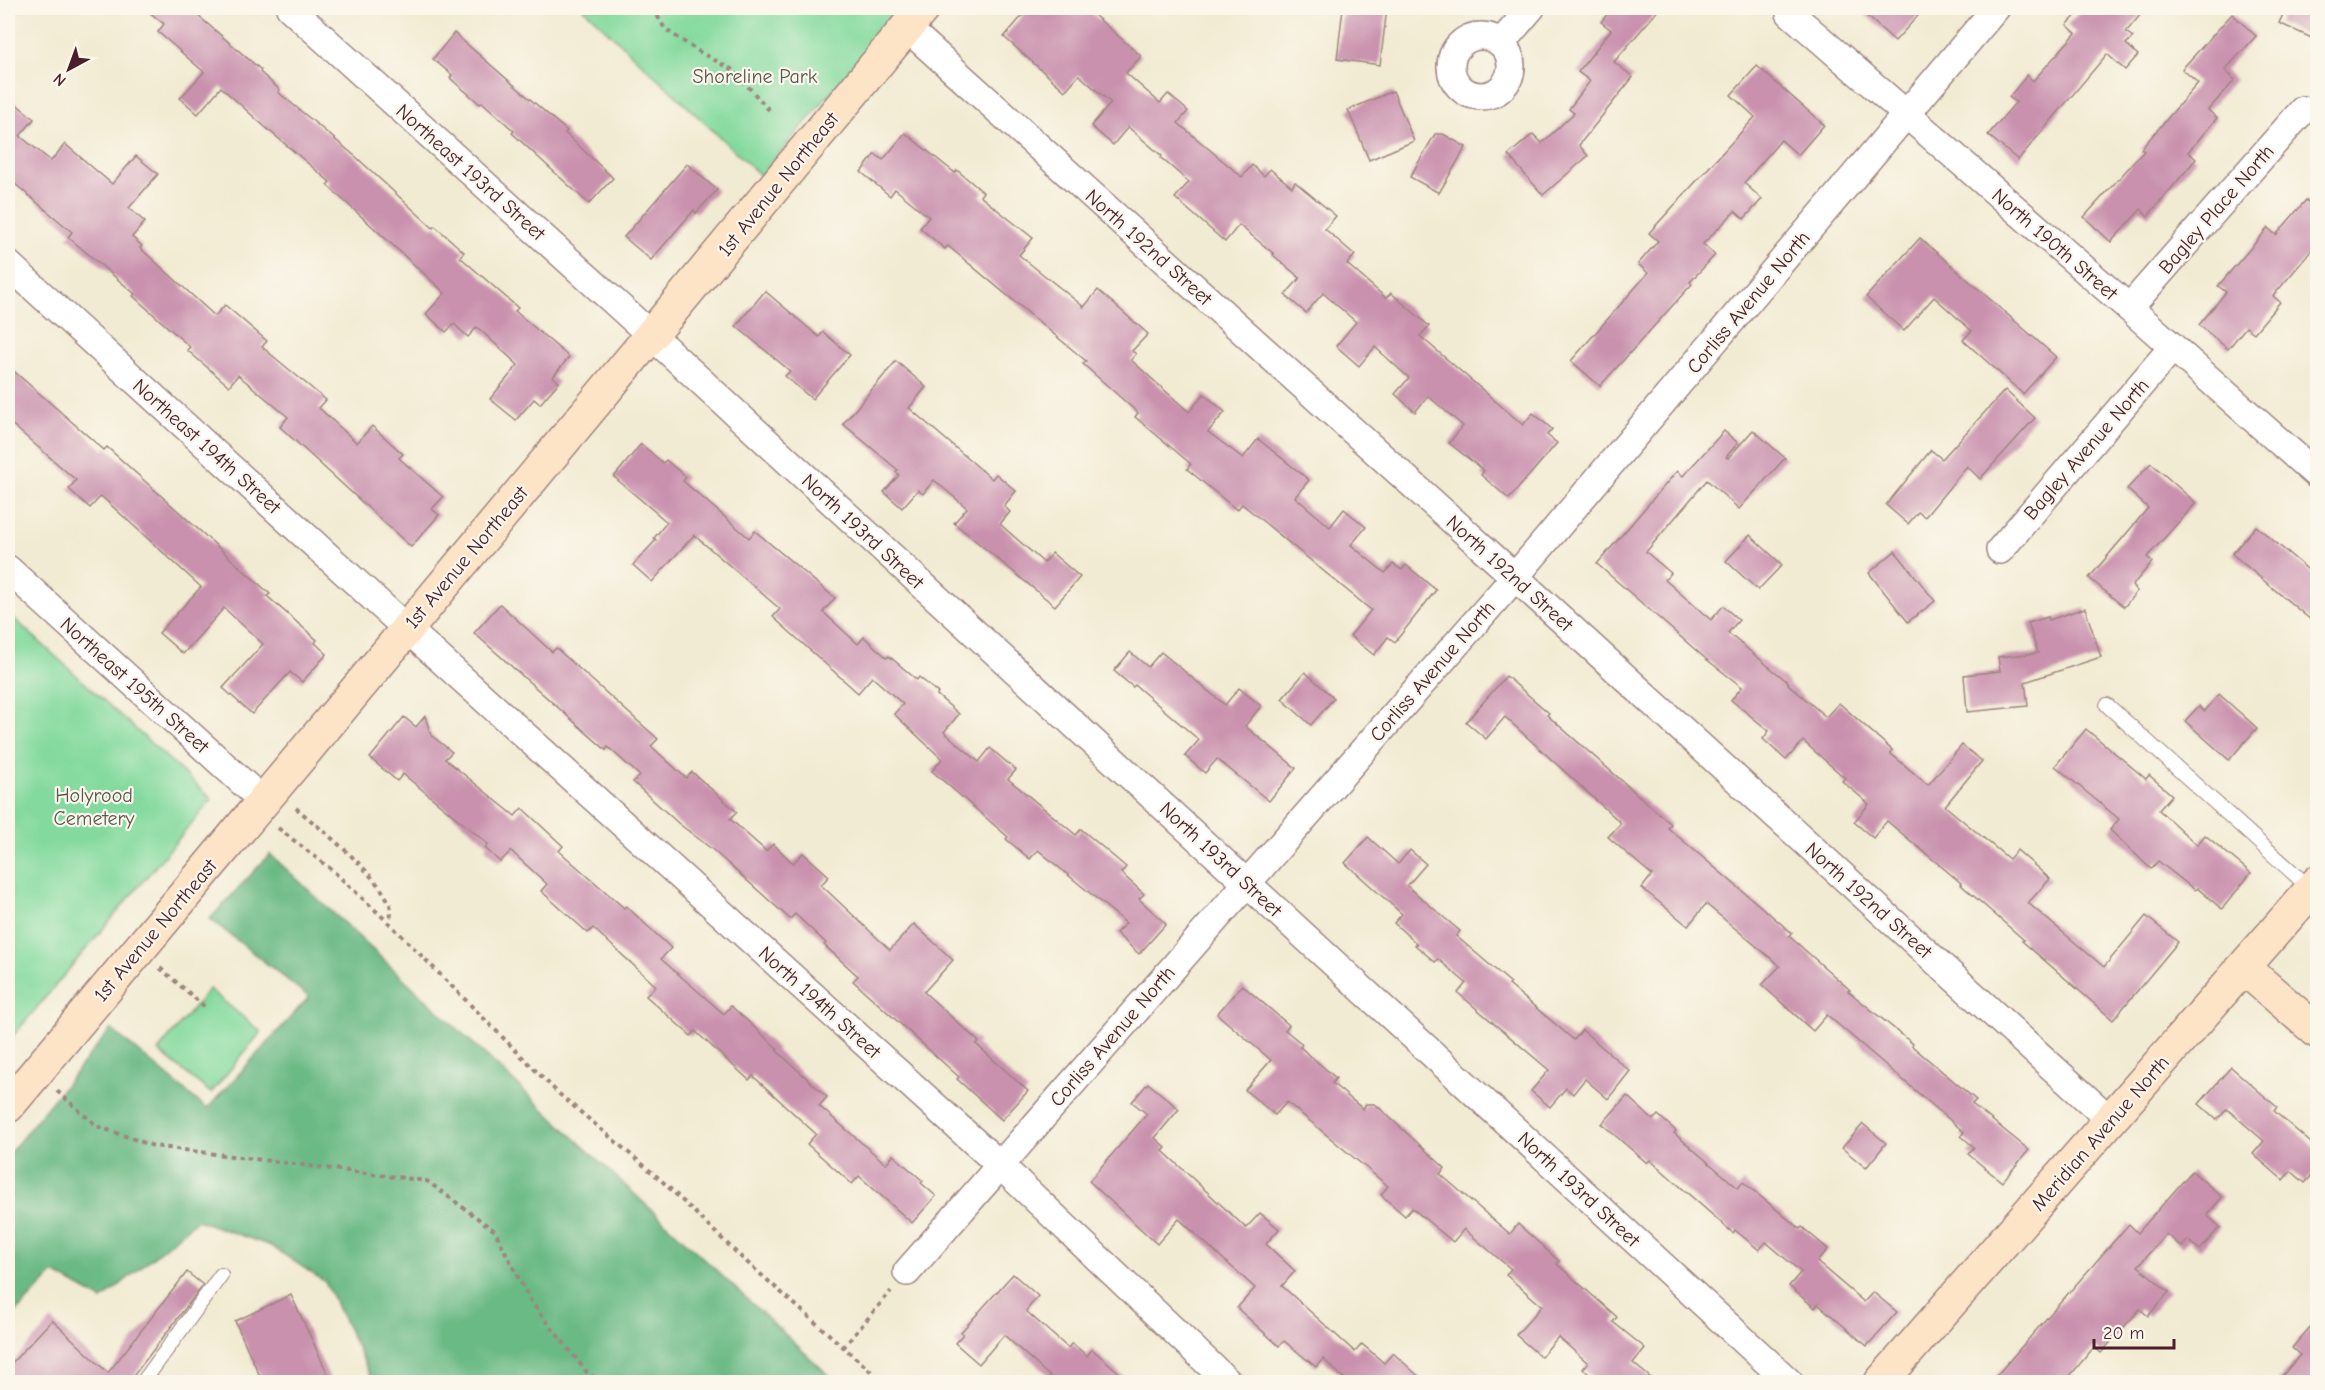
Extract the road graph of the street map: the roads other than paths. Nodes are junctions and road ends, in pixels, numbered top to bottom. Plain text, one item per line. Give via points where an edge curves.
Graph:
1 (290, 8) edge
2 (1531, 8) edge
3 (1996, 8) edge
4 (1790, 13) dead end
5 (915, 18) edge
6 (1501, 43) dead end
7 (2303, 110) dead end
8 (1907, 115) junction
9 (8, 264) edge
10 (2129, 308) junction
11 (653, 337) junction
12 (2172, 348) junction
13 (2318, 476) edge
14 (2000, 550) dead end
15 (8, 569) edge
16 (1515, 577) junction
17 (406, 628) junction
18 (2107, 705) dead end
19 (270, 806) junction
20 (1246, 882) junction
21 (2314, 886) edge
22 (2244, 968) junction
23 (2318, 1032) edge
24 (8, 1106) edge
25 (2110, 1120) junction
26 (1000, 1165) junction
27 (907, 1272) road end
28 (221, 1275) dead end
29 (143, 1383) edge
30 (1228, 1383) edge
31 (1789, 1383) edge
32 (1881, 1383) edge

1 - 11 street, Northeast 193rd Street
2 - 6 street
3 - 8 street, Corliss Avenue North
4 - 8 street, North 190th Street
5 - 11 street, 1st Avenue Northeast
5 - 16 street, North 192nd Street
7 - 10 street, Bagley Place North
8 - 10 street, North 190th Street
8 - 16 street, Corliss Avenue North
9 - 17 street, Northeast 194th Street
10 - 12 street, North 190th Street
11 - 17 street, 1st Avenue Northeast
11 - 20 street, North 193rd Street
12 - 13 street, North 190th Street
12 - 14 street, Bagley Avenue North
15 - 19 street, Northeast 195th Street
16 - 20 street, Corliss Avenue North
16 - 25 street, North 192nd Street
17 - 19 street, 1st Avenue Northeast
17 - 26 street, North 194th Street
18 - 21 lane
19 - 24 street, 1st Avenue Northeast
20 - 26 street, Corliss Avenue North
20 - 31 street, North 193rd Street
21 - 22 street, Meridian Avenue North
22 - 23 street
22 - 25 street, Meridian Avenue North
25 - 32 street, Meridian Avenue North
26 - 27 street, Corliss Avenue North
26 - 30 street, North 194th Street
28 - 29 lane

